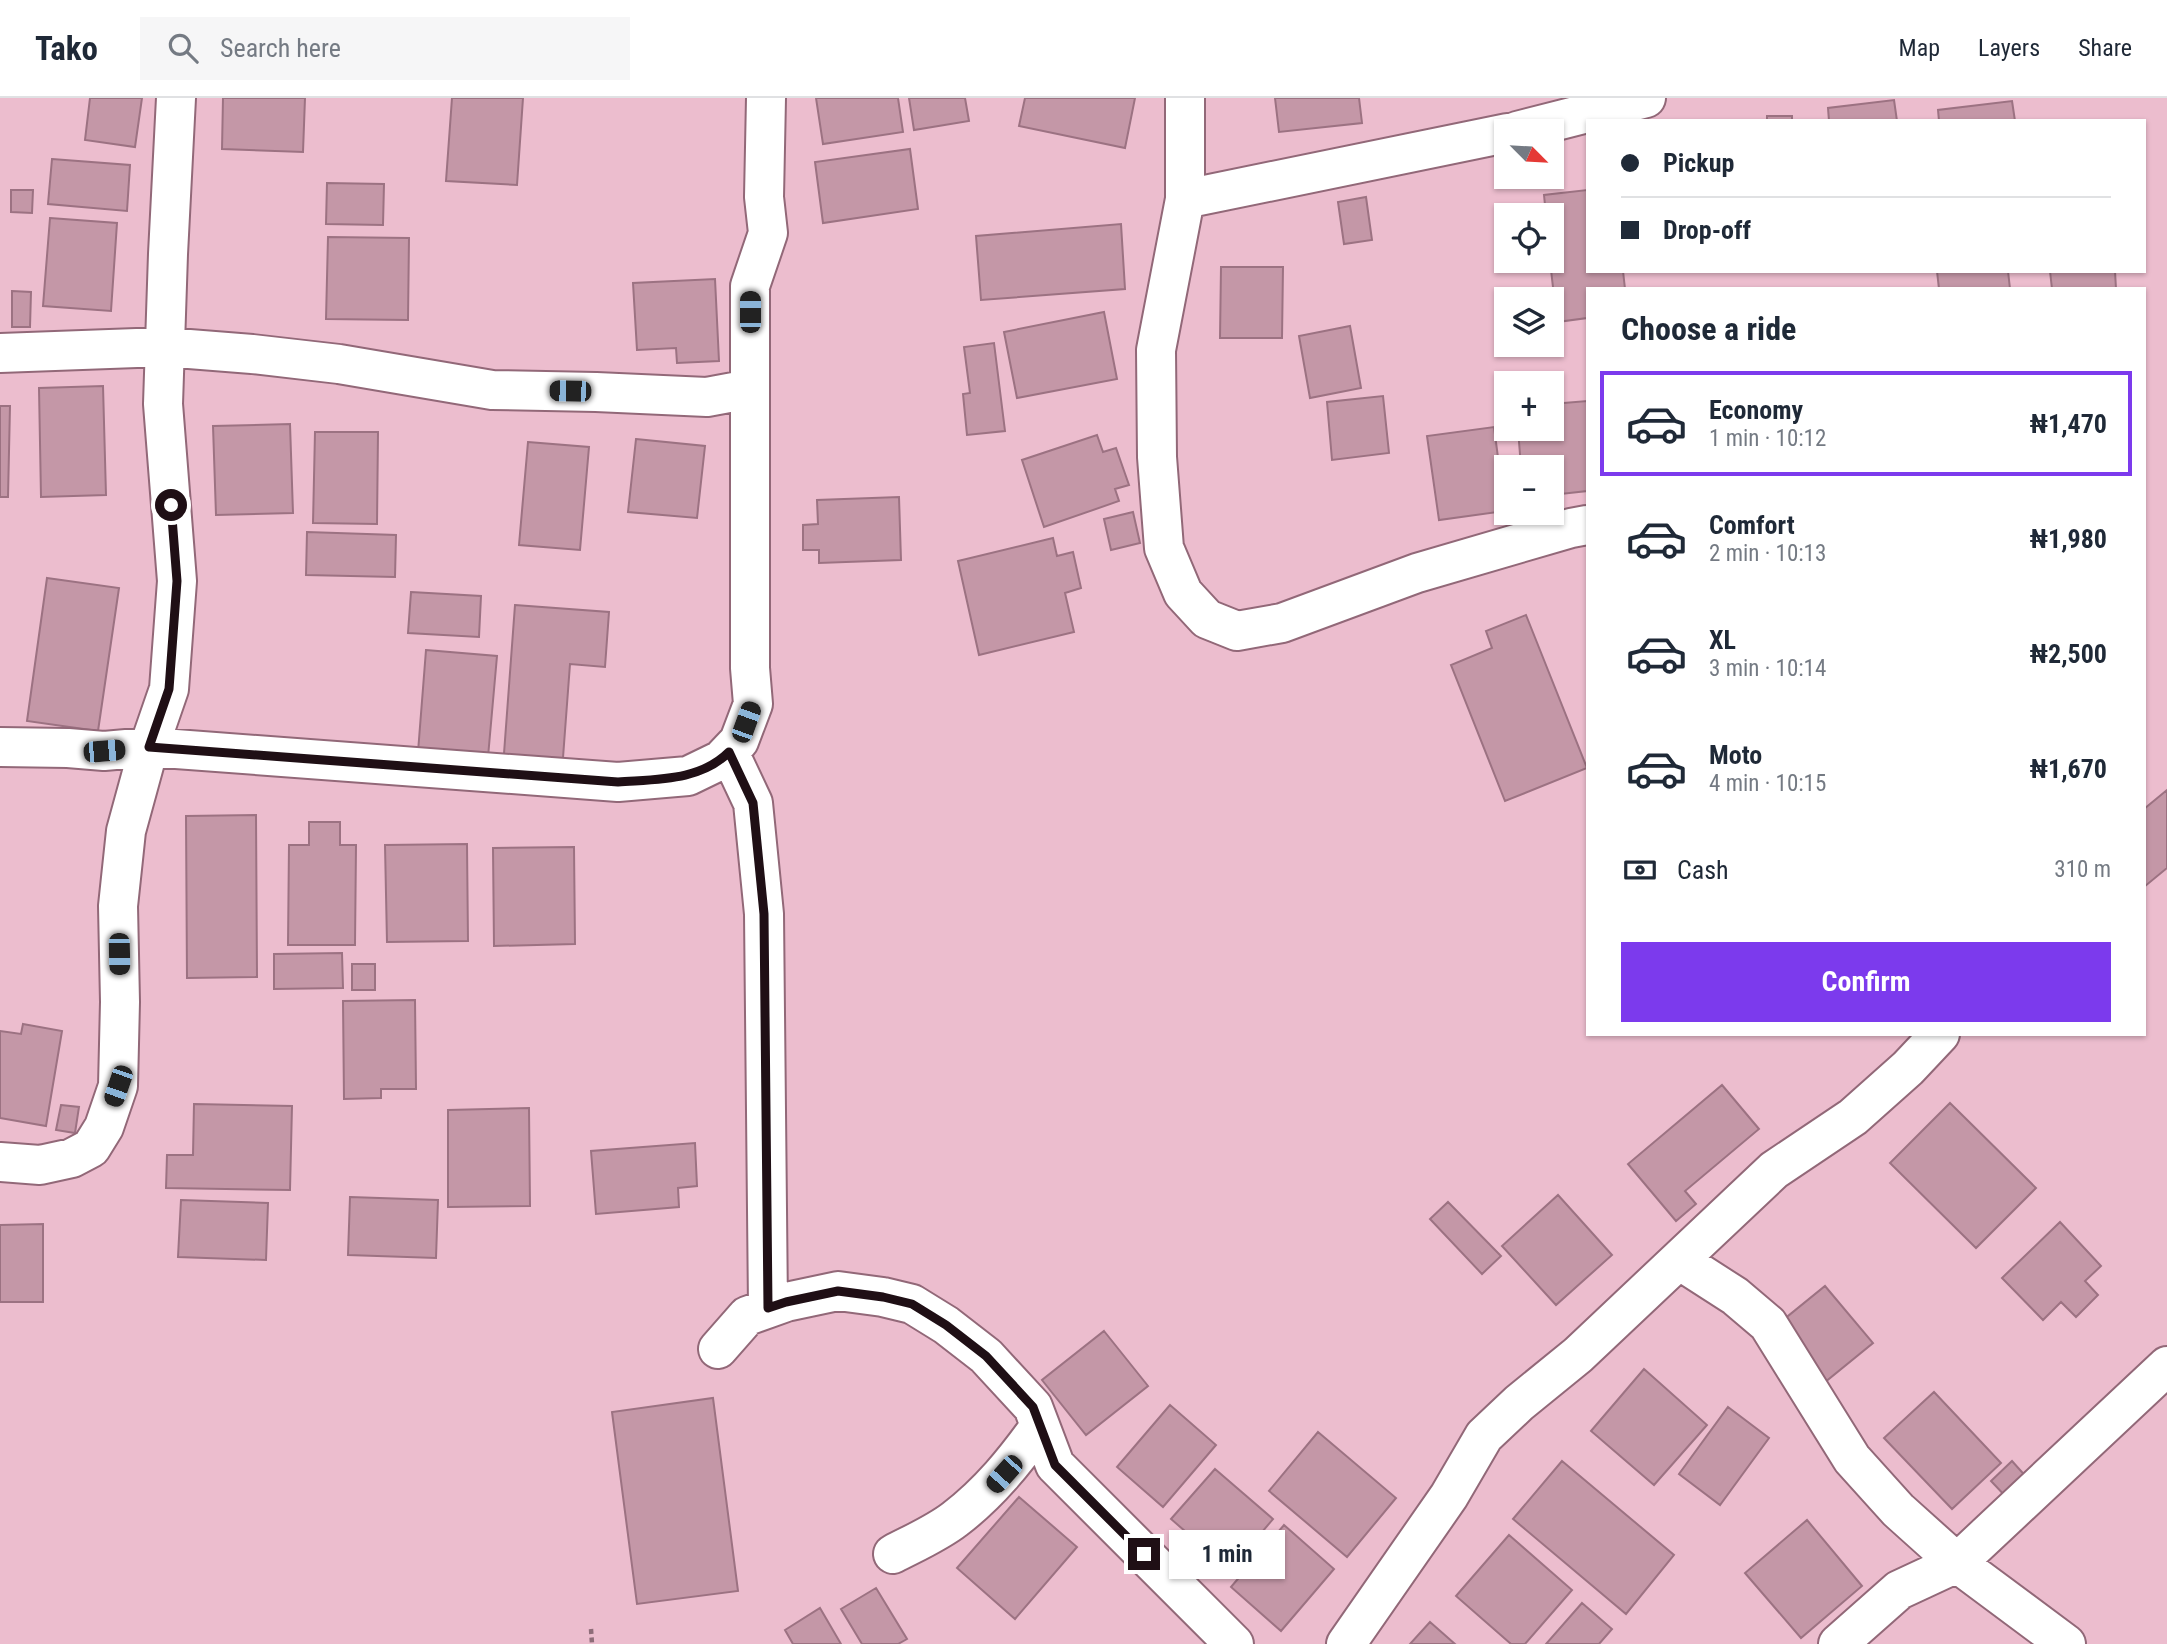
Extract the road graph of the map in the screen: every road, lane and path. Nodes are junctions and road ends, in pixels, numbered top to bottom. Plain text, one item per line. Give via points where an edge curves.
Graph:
1 (176, 98) edge
2 (766, 98) edge
3 (1185, 98) edge
4 (1646, 98) edge
5 (1564, 119) edge
6 (1494, 136) edge
7 (1185, 199) junction
8 (164, 347) junction
9 (0, 353) edge
10 (750, 389) junction
11 (1586, 525) edge
12 (0, 747) edge
13 (149, 747) junction
14 (729, 752) junction
15 (1938, 1036) edge
16 (0, 1162) edge
17 (1679, 1260) junction
18 (768, 1308) junction
19 (718, 1349) dead end
20 (2167, 1366) edge
21 (1040, 1426) junction
22 (893, 1554) dead end
23 (1957, 1563) junction
24 (591, 1629) dead end
25 (592, 1644) edge
26 (1234, 1644) edge
27 (1346, 1644) edge
28 (1838, 1644) edge
29 (2066, 1644) edge

1 - 8 street
2 - 10 street via 768,233 750,286
3 - 7 street
4 - 5 street
6 - 7 street
7 - 11 street via 1156,350 1157,457 1164,548 1183,593 1207,619 1237,631 1282,622 1417,573
8 - 9 street
8 - 10 street via 339,364 492,390 707,397
8 - 13 street via 163,404 177,581 169,689
10 - 14 street via 753,704 739,741
12 - 13 street via 104,751
13 - 14 street via 618,782 688,776
13 - 16 street via 126,831 118,906 118,1086 108,1117 91,1148 72,1158 40,1164
14 - 18 street via 753,803 764,914
15 - 17 street via 1853,1117 1774,1170
17 - 23 street via 1768,1324 1852,1459 1898,1510
17 - 27 street via 1483,1436 1449,1496
18 - 19 street via 747,1315
18 - 21 street via 838,1291 912,1304 986,1356 1033,1407
20 - 23 street
21 - 22 street via 991,1488 953,1521
21 - 26 street via 1055,1465
23 - 28 street via 1899,1590
23 - 29 street
24 - 25 path

